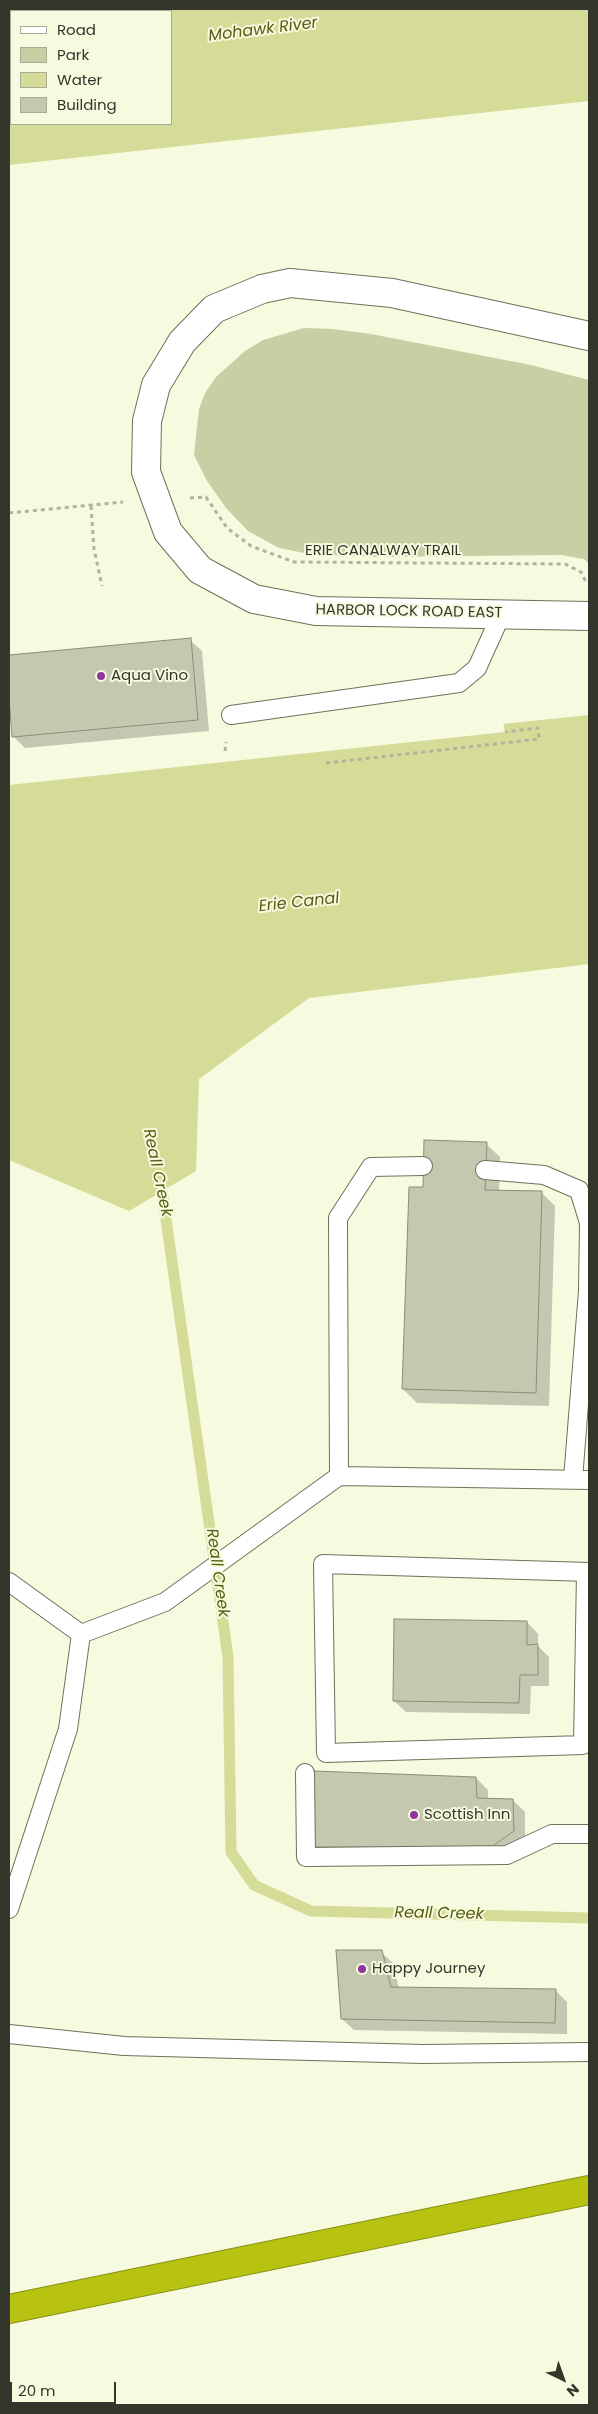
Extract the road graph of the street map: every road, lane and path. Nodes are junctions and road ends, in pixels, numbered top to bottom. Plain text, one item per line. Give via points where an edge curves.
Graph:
1 (589, 336) edge
2 (191, 498) dead end
3 (131, 502) dead end
4 (91, 506) junction
5 (9, 513) edge
6 (102, 586) dead end
7 (588, 586) dead end
8 (501, 615) junction
9 (589, 616) edge
10 (232, 715) dead end
11 (505, 732) dead end
12 (326, 764) dead end
13 (424, 1166) dead end
14 (486, 1170) dead end
15 (589, 1223) edge
16 (339, 1476) junction
17 (581, 1479) edge
18 (588, 1572) edge
19 (9, 1582) edge
20 (81, 1634) junction
21 (305, 1773) dead end
22 (589, 1834) edge
23 (9, 1908) edge
24 (9, 2034) edge
25 (589, 2052) edge
26 (589, 2190) edge
27 (9, 2309) edge

1 - 8 street, HARBOR LOCK ROAD EAST via 392,293 290,283 262,289 214,308 182,342 156,385 147,422 146,472 168,532 200,570 254,599 316,611
2 - 7 path, ERIE CANALWAY TRAIL via 206,497 227,528 251,546 294,562 565,564 580,572
3 - 4 path
4 - 5 path
4 - 6 path via 94,549
8 - 9 street, HARBOR LOCK ROAD EAST
8 - 10 lane via 477,668 460,683
11 - 12 path via 538,728 539,740
13 - 16 lane via 372,1167 338,1218
14 - 15 lane via 544,1175 579,1190
15 - 17 lane
16 - 17 lane
16 - 20 lane via 165,1602
18 - 18 lane via 323,1564 326,1753 583,1745
19 - 20 lane
20 - 23 lane via 68,1729
21 - 22 lane via 306,1857 507,1855 552,1834
24 - 25 lane via 124,2046 424,2054
26 - 27 highway

